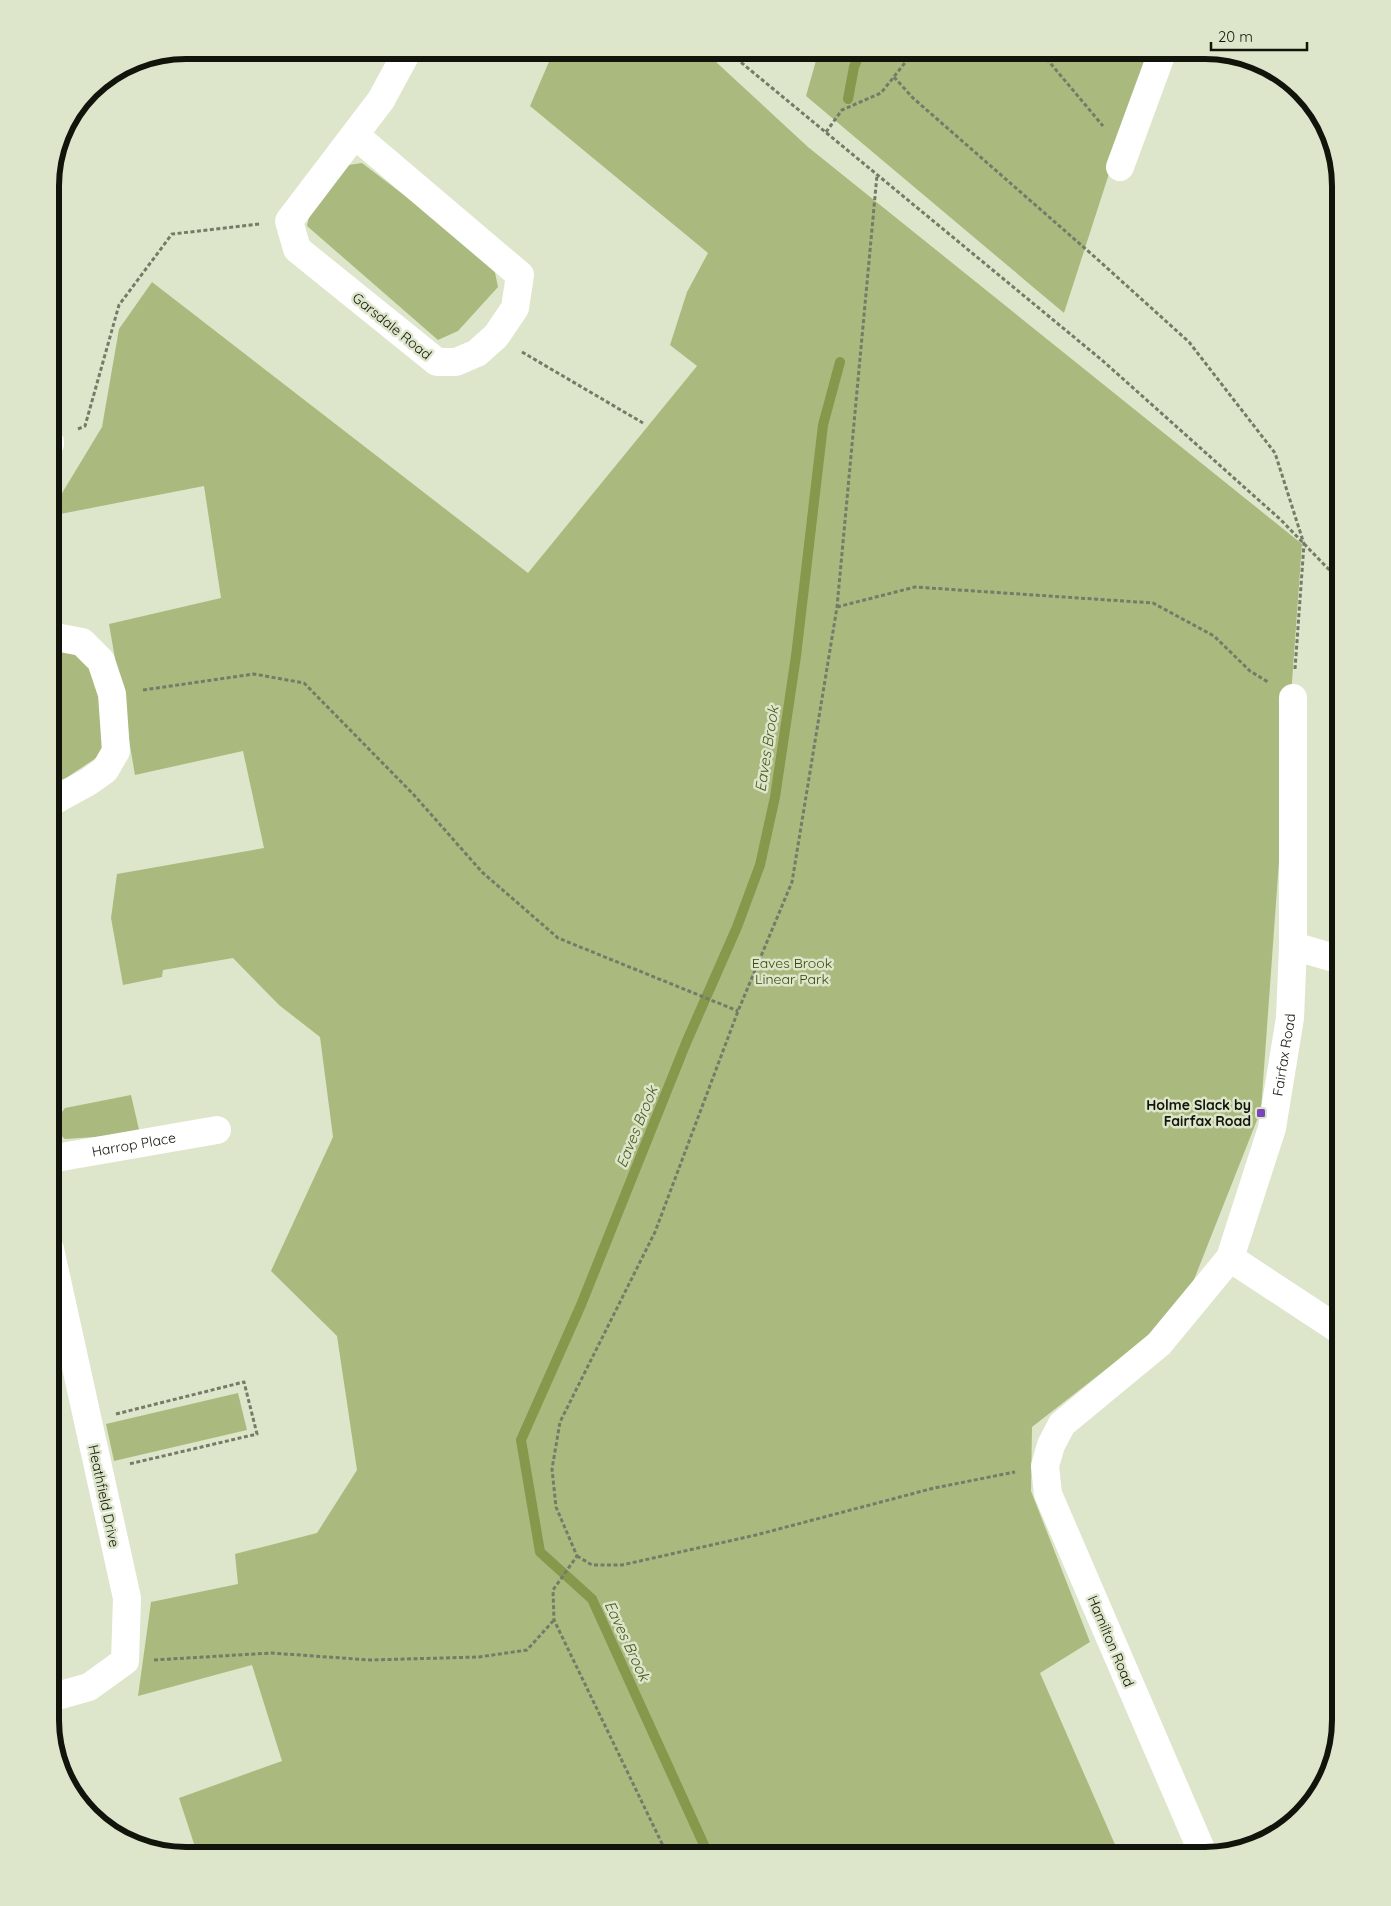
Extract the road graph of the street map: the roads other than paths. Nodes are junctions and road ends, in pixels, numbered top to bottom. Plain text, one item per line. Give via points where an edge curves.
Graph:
1 (403, 59) edge
2 (1160, 59) edge
3 (355, 135) junction
4 (1122, 160) road end
5 (59, 638) edge
6 (1293, 698) road end
7 (59, 798) edge
8 (1294, 946) junction
9 (1332, 957) edge
10 (217, 1130) dead end
11 (59, 1157) edge
12 (1230, 1258) junction
13 (59, 1290) edge
14 (1332, 1324) edge
15 (1062, 1424) joint
16 (59, 1695) edge
17 (1200, 1847) edge

1 - 3 street via 381,100
2 - 4 street
3 - 3 street, Garsdale Road via 520,275 515,308 496,336 477,353 456,362 437,362 297,249 289,221
5 - 7 street via 82,642 101,661 112,694 116,752 105,770
6 - 8 street, Fairfax Road
8 - 9 street
8 - 12 street, Fairfax Road via 1290,1018 1272,1128
10 - 11 street, Harrop Place
12 - 14 street
12 - 15 street, Fairfax Road via 1158,1344
13 - 16 street, Heathfield Drive via 127,1598 125,1661 89,1687
15 - 17 street, Hamilton Road via 1045,1466 1048,1494

